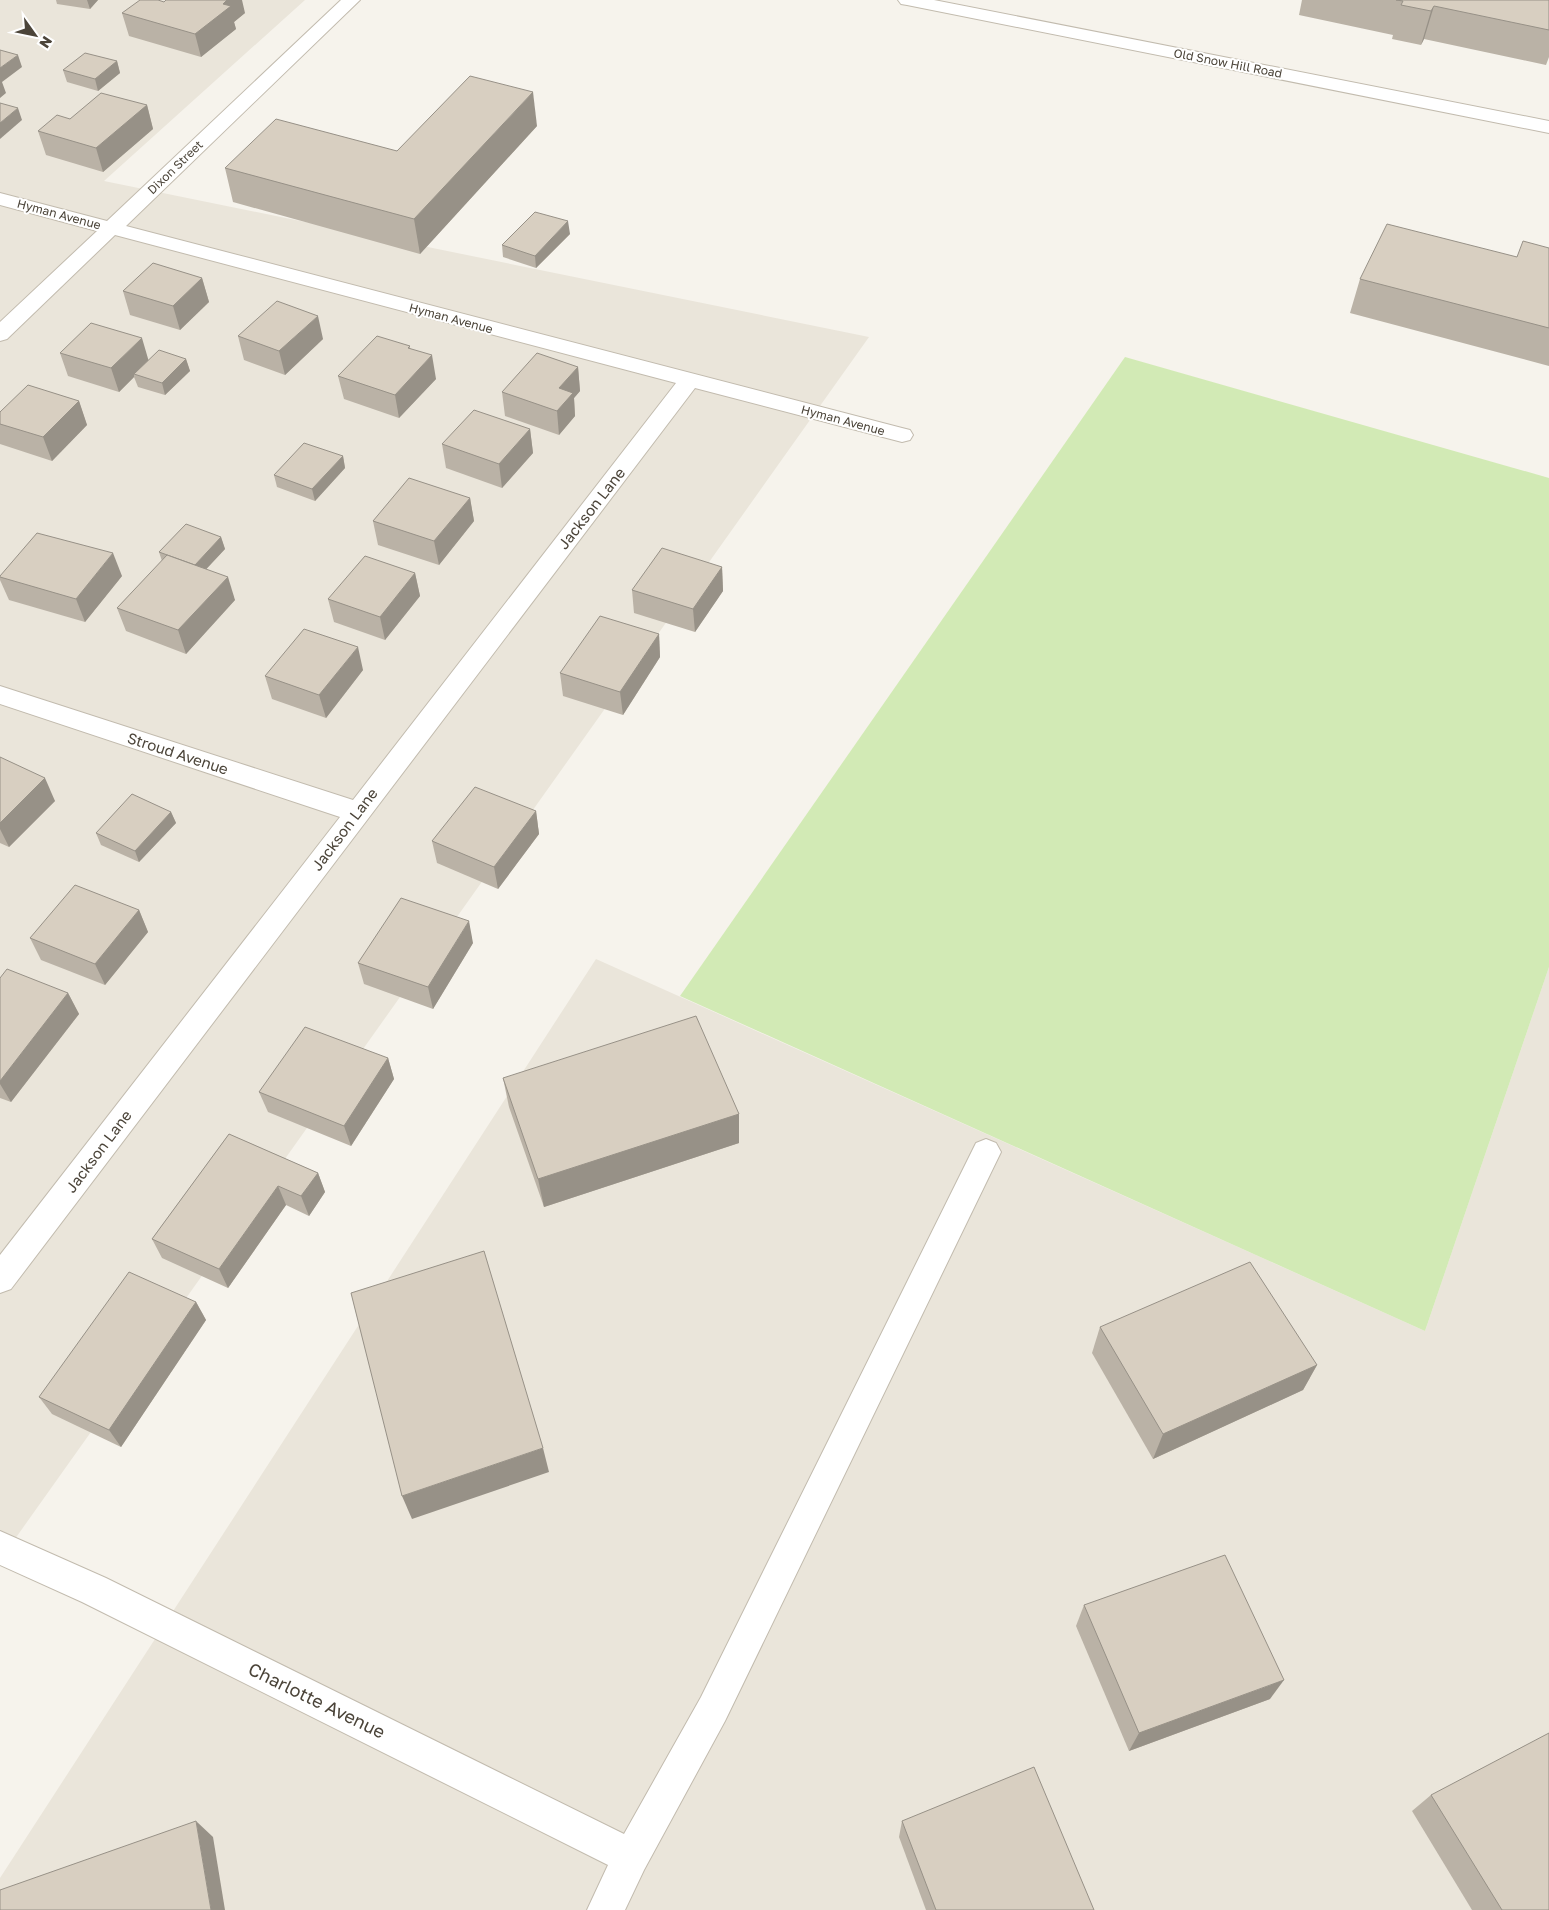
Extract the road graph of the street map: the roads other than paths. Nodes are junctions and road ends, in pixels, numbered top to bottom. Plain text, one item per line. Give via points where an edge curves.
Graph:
1 (351, 0) edge
2 (907, 0) edge
3 (1549, 127) edge
4 (0, 199) edge
5 (112, 228) junction
6 (0, 334) edge
7 (690, 380) junction
8 (902, 435) dead end
9 (0, 695) edge
10 (357, 812) junction
11 (986, 1152) dead end
12 (0, 1279) edge
13 (0, 1548) edge
14 (631, 1857) junction
15 (606, 1910) edge

1 - 5 street, Dixon Street
2 - 3 street, Old Snow Hill Road
4 - 5 street, Hyman Avenue
5 - 6 street, Dixon Street
5 - 7 street, Hyman Avenue
7 - 8 street, Hyman Avenue
7 - 10 street, Jackson Lane
9 - 10 street, Stroud Avenue
10 - 12 street, Jackson Lane
11 - 14 street via 713,1709
13 - 14 street, Charlotte Avenue via 94,1590
14 - 15 street

